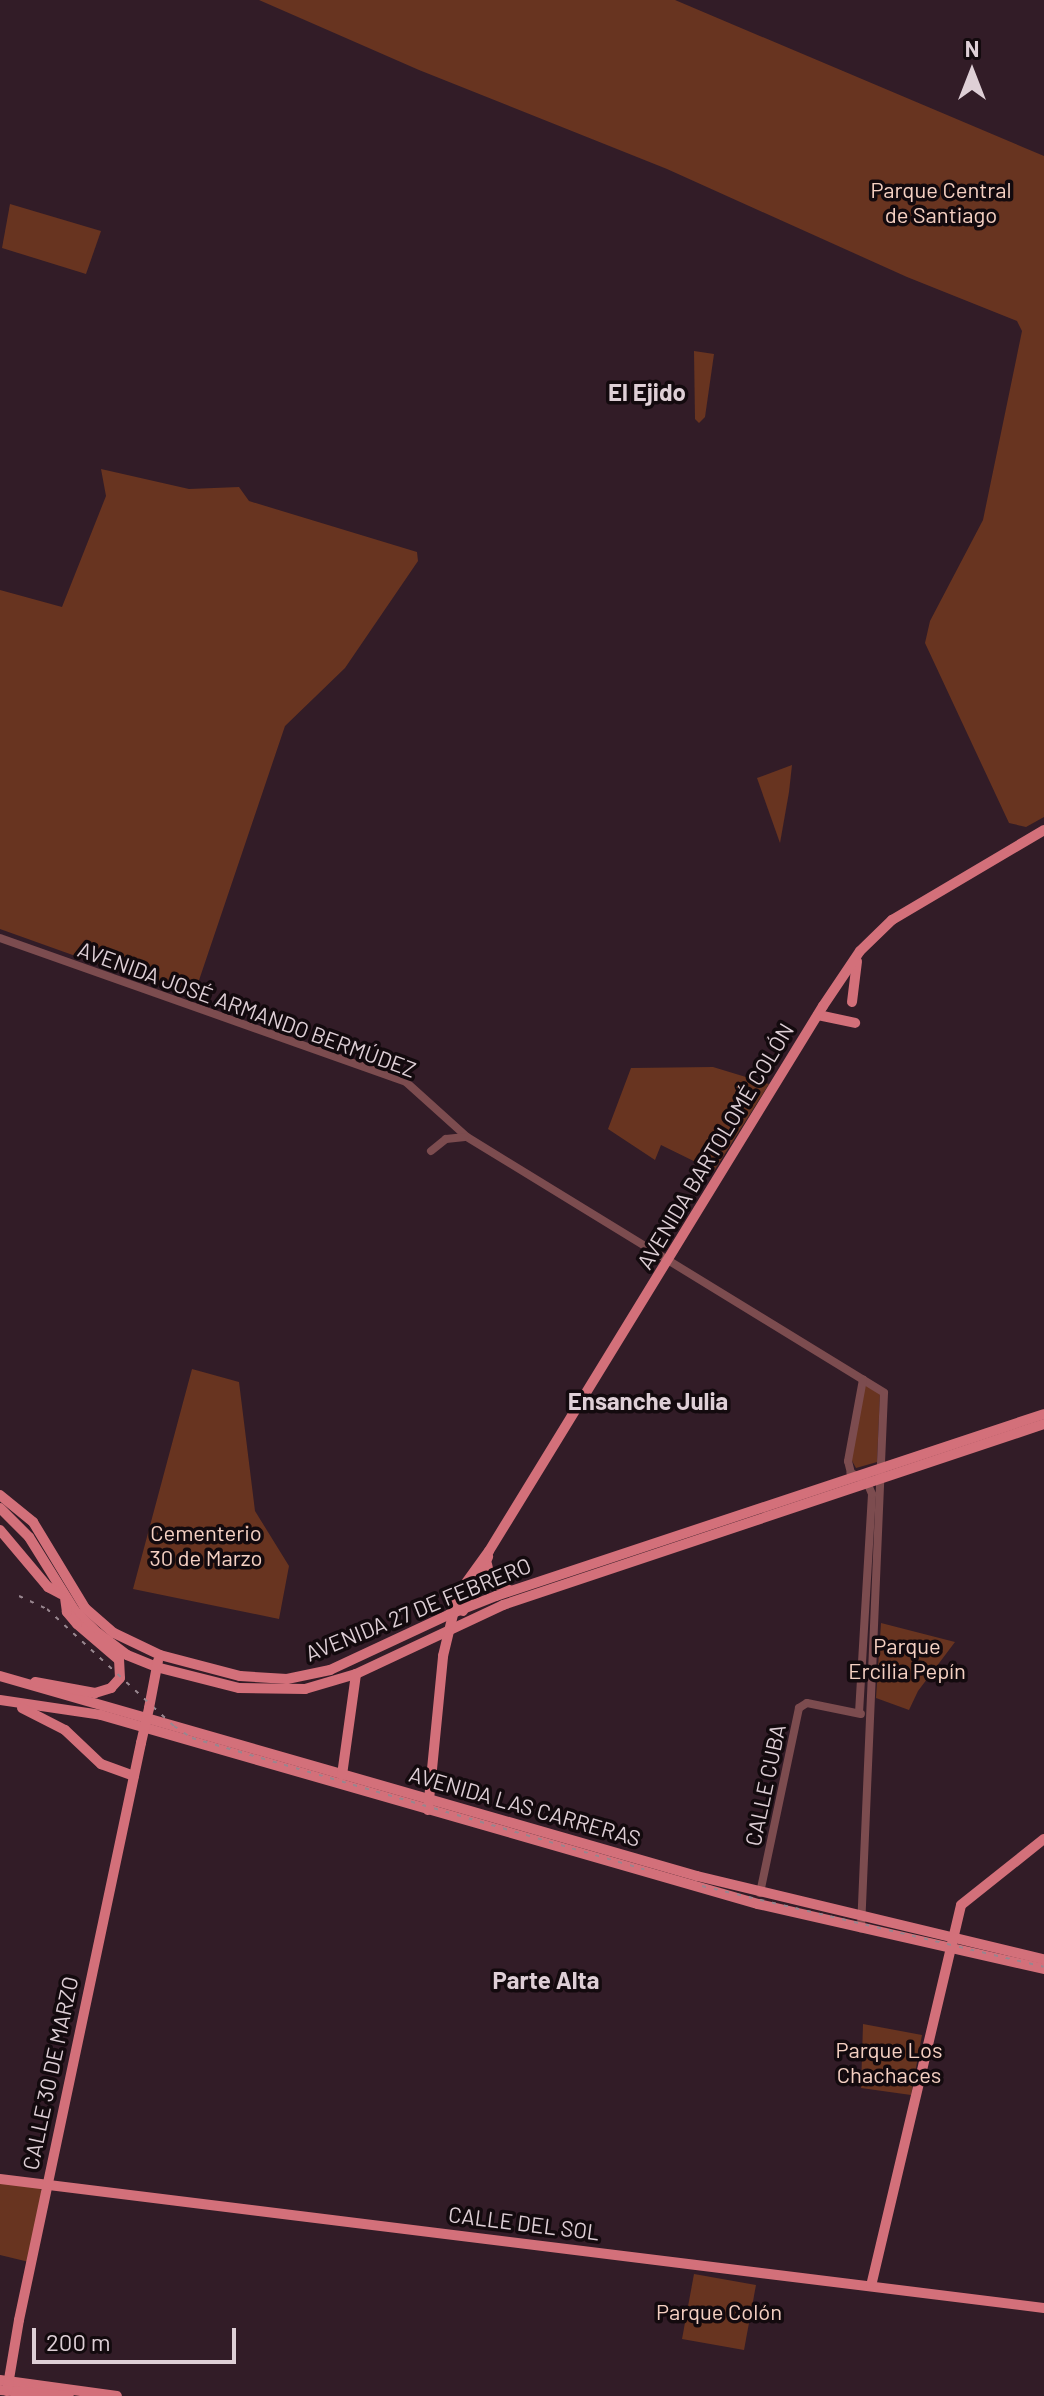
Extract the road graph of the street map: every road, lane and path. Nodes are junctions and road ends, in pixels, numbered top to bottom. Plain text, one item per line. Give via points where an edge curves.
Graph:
1 (1044, 830) edge
2 (0, 938) edge
3 (856, 957) junction
4 (852, 1002) dead end
5 (818, 1015) junction
6 (855, 1023) dead end
7 (467, 1137) junction
8 (431, 1151) dead end
9 (669, 1259) junction
10 (863, 1379) junction
11 (1044, 1414) edge
12 (1044, 1424) edge
13 (883, 1473) junction
14 (855, 1477) junction
15 (868, 1483) junction
16 (0, 1495) edge
17 (0, 1508) edge
18 (0, 1530) edge
19 (488, 1556) junction
20 (48, 1587) junction
21 (519, 1588) junction
22 (69, 1594) junction
23 (464, 1609) junction
24 (67, 1612) junction
25 (450, 1614) junction
26 (460, 1624) junction
27 (447, 1630) junction
28 (422, 1641) junction
29 (160, 1655) junction
30 (443, 1656) junction
31 (156, 1667) junction
32 (356, 1674) junction
33 (0, 1676) edge
34 (13, 1680) junction
35 (57, 1684) junction
36 (73, 1698) junction
37 (0, 1700) edge
38 (13, 1704) junction
39 (859, 1713) junction
40 (869, 1715) junction
41 (342, 1775) junction
42 (134, 1776) junction
43 (429, 1805) junction
44 (1044, 1839) edge
45 (760, 1893) junction
46 (861, 1923) junction
47 (951, 1944) junction
48 (1044, 1959) edge
49 (1044, 1969) edge
50 (0, 2179) edge
51 (47, 2185) junction
52 (871, 2286) junction
53 (1044, 2308) edge
54 (4, 2385) edge
55 (69, 2396) edge
56 (117, 2396) edge

1 - 3 main road, AVENIDA BARTOLOMÉ COLÓN via 899,914
2 - 7 street, AVENIDA JOSÉ ARMANDO BERMÚDEZ via 406,1082
3 - 4 main road
3 - 5 main road, AVENIDA BARTOLOMÉ COLÓN
5 - 6 main road
5 - 9 main road, AVENIDA BARTOLOMÉ COLÓN
7 - 8 street via 446,1139
7 - 9 street, AVENIDA JOSÉ ARMANDO BERMÚDEZ
9 - 10 street, AVENIDA JOSÉ ARMANDO BERMÚDEZ
9 - 19 main road, AVENIDA BARTOLOMÉ COLÓN
10 - 13 street, AVENIDA JOSÉ ARMANDO BERMÚDEZ via 884,1393
10 - 14 street via 849,1453 848,1467
11 - 13 main road, AVENIDA 27 DE FEBRERO
12 - 13 main road, AVENIDA 27 DE FEBRERO
13 - 14 main road, AVENIDA 27 DE FEBRERO
13 - 15 main road, AVENIDA 27 DE FEBRERO
13 - 40 street
14 - 15 street
14 - 21 main road, AVENIDA 27 DE FEBRERO
15 - 26 main road, AVENIDA 27 DE FEBRERO
15 - 39 street via 872,1498
16 - 22 main road, AVENIDA 27 DE FEBRERO via 33,1522
17 - 22 main road, AVENIDA 27 DE FEBRERO via 29,1537
18 - 20 main road
19 - 21 main road via 489,1579 497,1587
19 - 23 main road, AVENIDA BARTOLOMÉ COLÓN
19 - 25 main road, AVENIDA BARTOLOMÉ COLÓN via 458,1594
20 - 22 main road
20 - 24 main road
21 - 23 main road, AVENIDA 27 DE FEBRERO
22 - 24 main road
22 - 29 main road, AVENIDA 27 DE FEBRERO via 114,1633
22 - 31 main road, AVENIDA 27 DE FEBRERO via 110,1643
23 - 25 main road, AVENIDA 27 DE FEBRERO
23 - 26 main road, AVENIDA BARTOLOMÉ COLÓN
24 - 35 main road via 119,1660 121,1672 117,1683 104,1692
25 - 27 main road, AVENIDA BARTOLOMÉ COLÓN
25 - 29 main road, AVENIDA 27 DE FEBRERO via 307,1676 240,1676
26 - 27 main road, AVENIDA 27 DE FEBRERO
27 - 28 main road, AVENIDA 27 DE FEBRERO
27 - 30 main road, AVENIDA BARTOLOMÉ COLÓN
28 - 30 main road
28 - 32 main road, AVENIDA 27 DE FEBRERO
29 - 31 main road, CALLE 30 DE MARZO
30 - 43 main road, AVENIDA BARTOLOMÉ COLÓN
31 - 32 main road, AVENIDA 27 DE FEBRERO via 263,1691 316,1688
31 - 42 main road, CALLE 30 DE MARZO, bridge
32 - 41 main road
33 - 34 main road, AVENIDA LAS CARRERAS
34 - 35 main road
34 - 36 main road, AVENIDA LAS CARRERAS
35 - 36 main road
36 - 41 main road, AVENIDA LAS CARRERAS
37 - 38 main road, AVENIDA LAS CARRERAS
38 - 42 main road via 65,1730 101,1764
38 - 43 main road, AVENIDA LAS CARRERAS via 101,1715
39 - 40 street, CALLE CUBA
39 - 45 street, CALLE CUBA via 807,1703 799,1708
40 - 46 street
41 - 43 main road, AVENIDA LAS CARRERAS
42 - 51 main road, CALLE 30 DE MARZO
43 - 45 main road, AVENIDA LAS CARRERAS
43 - 46 main road, AVENIDA LAS CARRERAS via 727,1896
44 - 47 main road via 961,1905
45 - 46 main road, AVENIDA LAS CARRERAS
46 - 47 main road, AVENIDA LAS CARRERAS
47 - 48 main road, AVENIDA LAS CARRERAS
47 - 49 main road, AVENIDA LAS CARRERAS
47 - 52 main road
50 - 51 main road, CALLE DEL SOL
51 - 52 main road, CALLE DEL SOL
51 - 54 main road, CALLE 30 DE MARZO
52 - 53 main road, CALLE DEL SOL
54 - 55 main road
54 - 56 main road

